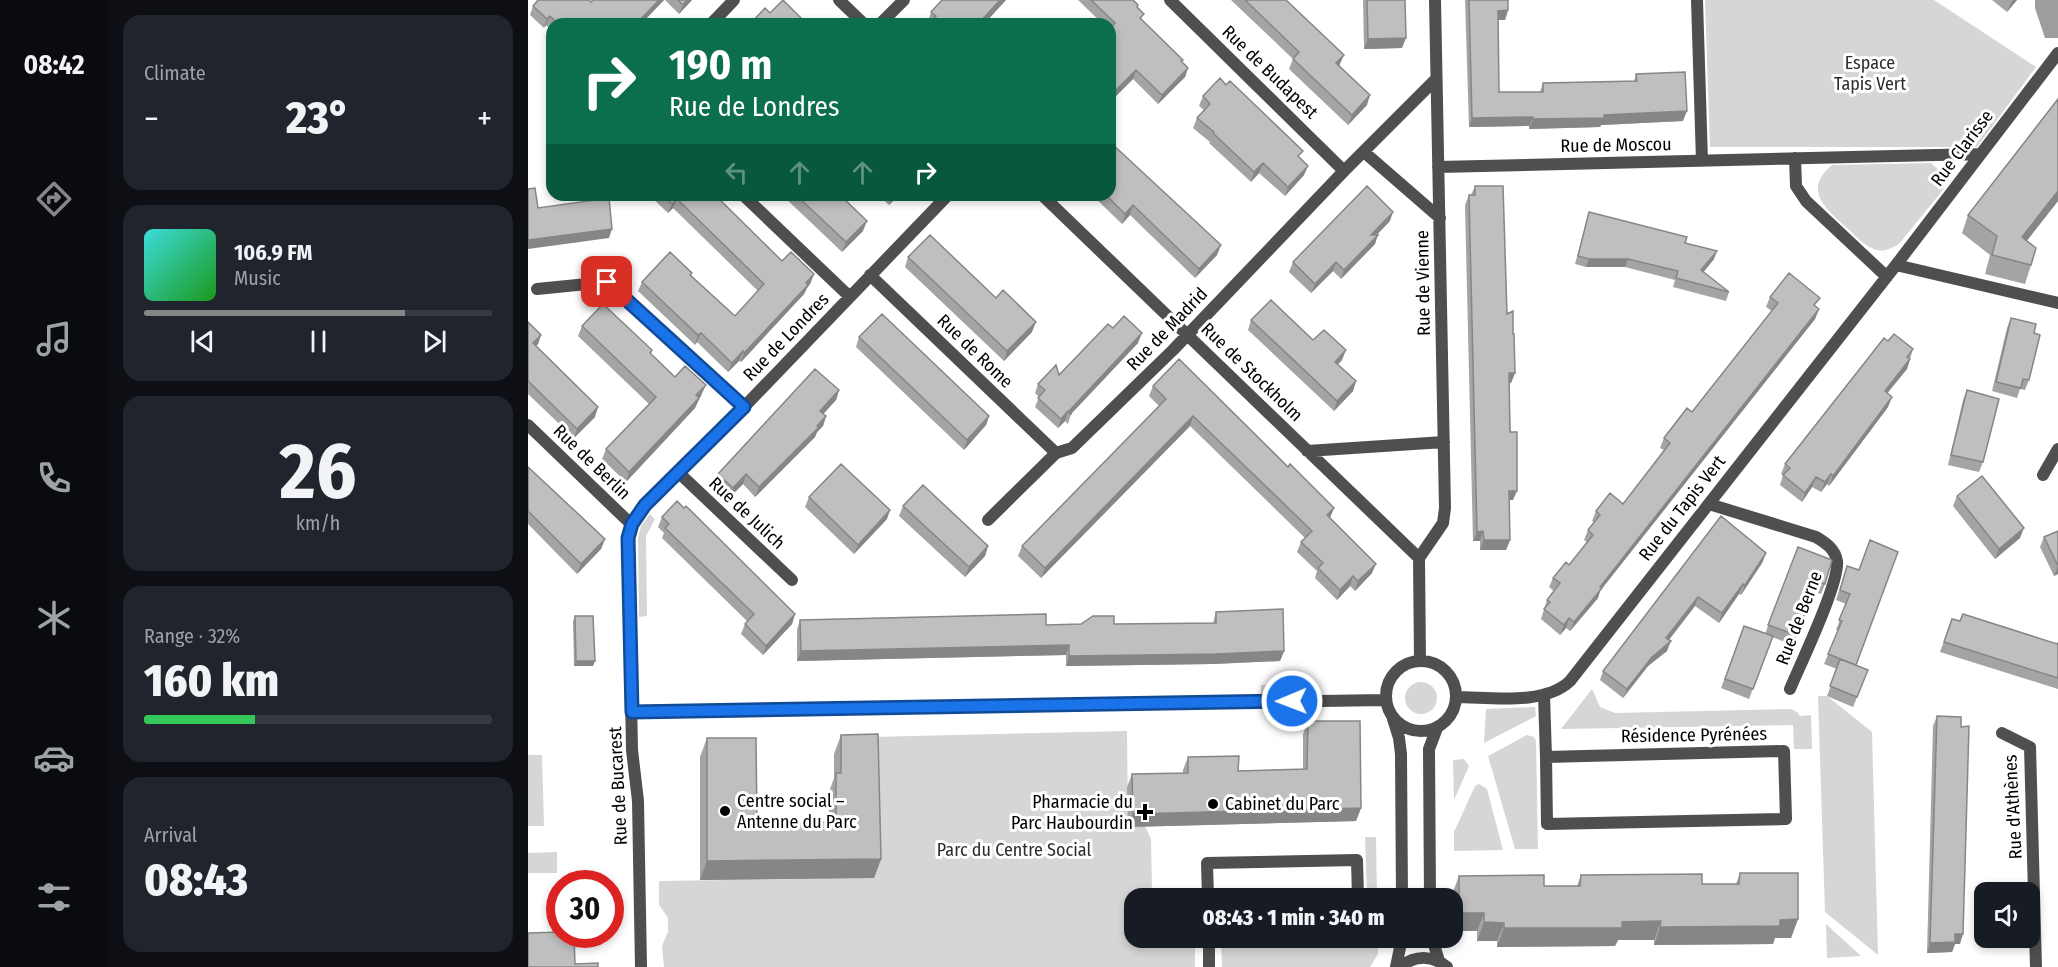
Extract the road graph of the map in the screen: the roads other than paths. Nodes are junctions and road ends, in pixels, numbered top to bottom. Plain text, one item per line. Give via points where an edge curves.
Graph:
1 (734, 0) edge
2 (839, 0) edge
3 (904, 0) edge
4 (1170, 0) edge
5 (1435, 0) edge
6 (1697, 0) edge
7 (717, 18) edge
8 (858, 18) edge
9 (886, 18) edge
10 (2058, 53) edge
11 (1436, 79) junction
12 (1364, 152) junction
13 (1980, 154) junction
14 (1795, 158) junction
15 (1702, 161) junction
16 (1438, 167) junction
17 (1344, 171) junction
18 (749, 201) edge
19 (942, 201) edge
20 (1048, 201) edge
21 (1440, 219) junction
22 (1896, 265) junction
23 (870, 275) junction
24 (1887, 277) junction
25 (537, 289) dead end
26 (850, 297) junction
27 (2058, 303) edge
28 (1187, 335) junction
29 (744, 407) junction
30 (528, 425) edge
31 (1444, 442) junction
32 (2058, 449) edge
33 (1307, 451) junction
34 (1056, 453) junction
35 (678, 472) junction
36 (2043, 475) dead end
37 (1709, 504) junction
38 (988, 520) dead end
39 (632, 524) junction
40 (1419, 558) junction
41 (792, 580) dead end
42 (1420, 661) junction
43 (1790, 689) dead end
44 (1544, 695) junction
45 (1456, 697) junction
46 (1386, 699) junction
47 (632, 712) junction
48 (1393, 718) junction
49 (1437, 728) junction
50 (2002, 733) dead end
51 (1546, 757) junction
52 (1208, 888) edge
53 (1358, 888) edge
54 (1402, 888) edge
55 (1430, 888) edge
56 (1209, 948) edge
57 (1401, 948) edge
58 (1436, 948) edge
59 (1443, 964) edge
60 (641, 967) edge
61 (1209, 967) edge
62 (1398, 967) edge
63 (2036, 967) edge

1 - 7 street
2 - 8 street
3 - 9 street
4 - 17 street, Rue de Budapest
5 - 11 street, Rue de Vienne
6 - 15 street
10 - 13 street, Rue Clarisse
11 - 12 street, Rue de Madrid
11 - 16 street, Rue de Vienne
12 - 17 street, Rue de Madrid
12 - 21 street
13 - 14 street, Rue de Moscou
13 - 22 street, Rue Clarisse
14 - 15 street, Rue de Moscou
14 - 24 street via 1796,186 1806,201
15 - 16 street, Rue de Moscou
16 - 21 street, Rue de Vienne
17 - 28 street, Rue de Madrid
18 - 26 street
19 - 23 street, Rue de Londres
20 - 28 street, Rue de Stockholm
21 - 31 street, Rue de Vienne
22 - 24 street, Rue du Tapis Vert
22 - 27 street
23 - 26 street, Rue de Londres
23 - 34 street, Rue de Rome
24 - 37 street, Rue du Tapis Vert
25 - 29 street via 607,282
26 - 29 street, Rue de Londres
28 - 33 street, Rue de Stockholm
28 - 34 street, Rue de Madrid via 1072,448
29 - 35 street, Rue de Londres
30 - 39 street, Rue de Berlin
31 - 33 street
31 - 40 street, Rue de Vienne via 1443,523
32 - 36 street
33 - 40 street, Rue de Stockholm
34 - 38 street, Rue de Madrid
35 - 39 street, Rue de Londres
35 - 41 street, Rue de Julich
37 - 43 street, Rue de Berne via 1816,537 1834,552 1837,561 1833,583
37 - 44 street, Rue du Tapis Vert via 1563,688
39 - 47 street, Rue de Londres via 628,538
40 - 42 street
42 - 45 street via 1435,664 1447,673
42 - 46 street via 1397,670 1388,685
44 - 45 street, Rue du Tapis Vert
44 - 51 street
45 - 49 street via 1451,715
46 - 47 street
46 - 48 street
47 - 60 street, Rue de Bucarest
48 - 49 street via 1415,731
48 - 54 street via 1401,754
49 - 55 street via 1429,749
50 - 63 street, Rue d'Athènes via 2030,747
51 - 51 street, Résidence Pyrénées via 1547,824 1786,819 1784,751
52 - 53 street via 1207,864 1357,860
56 - 61 street
57 - 62 street
58 - 59 street
59 - 62 street via 1418,958

